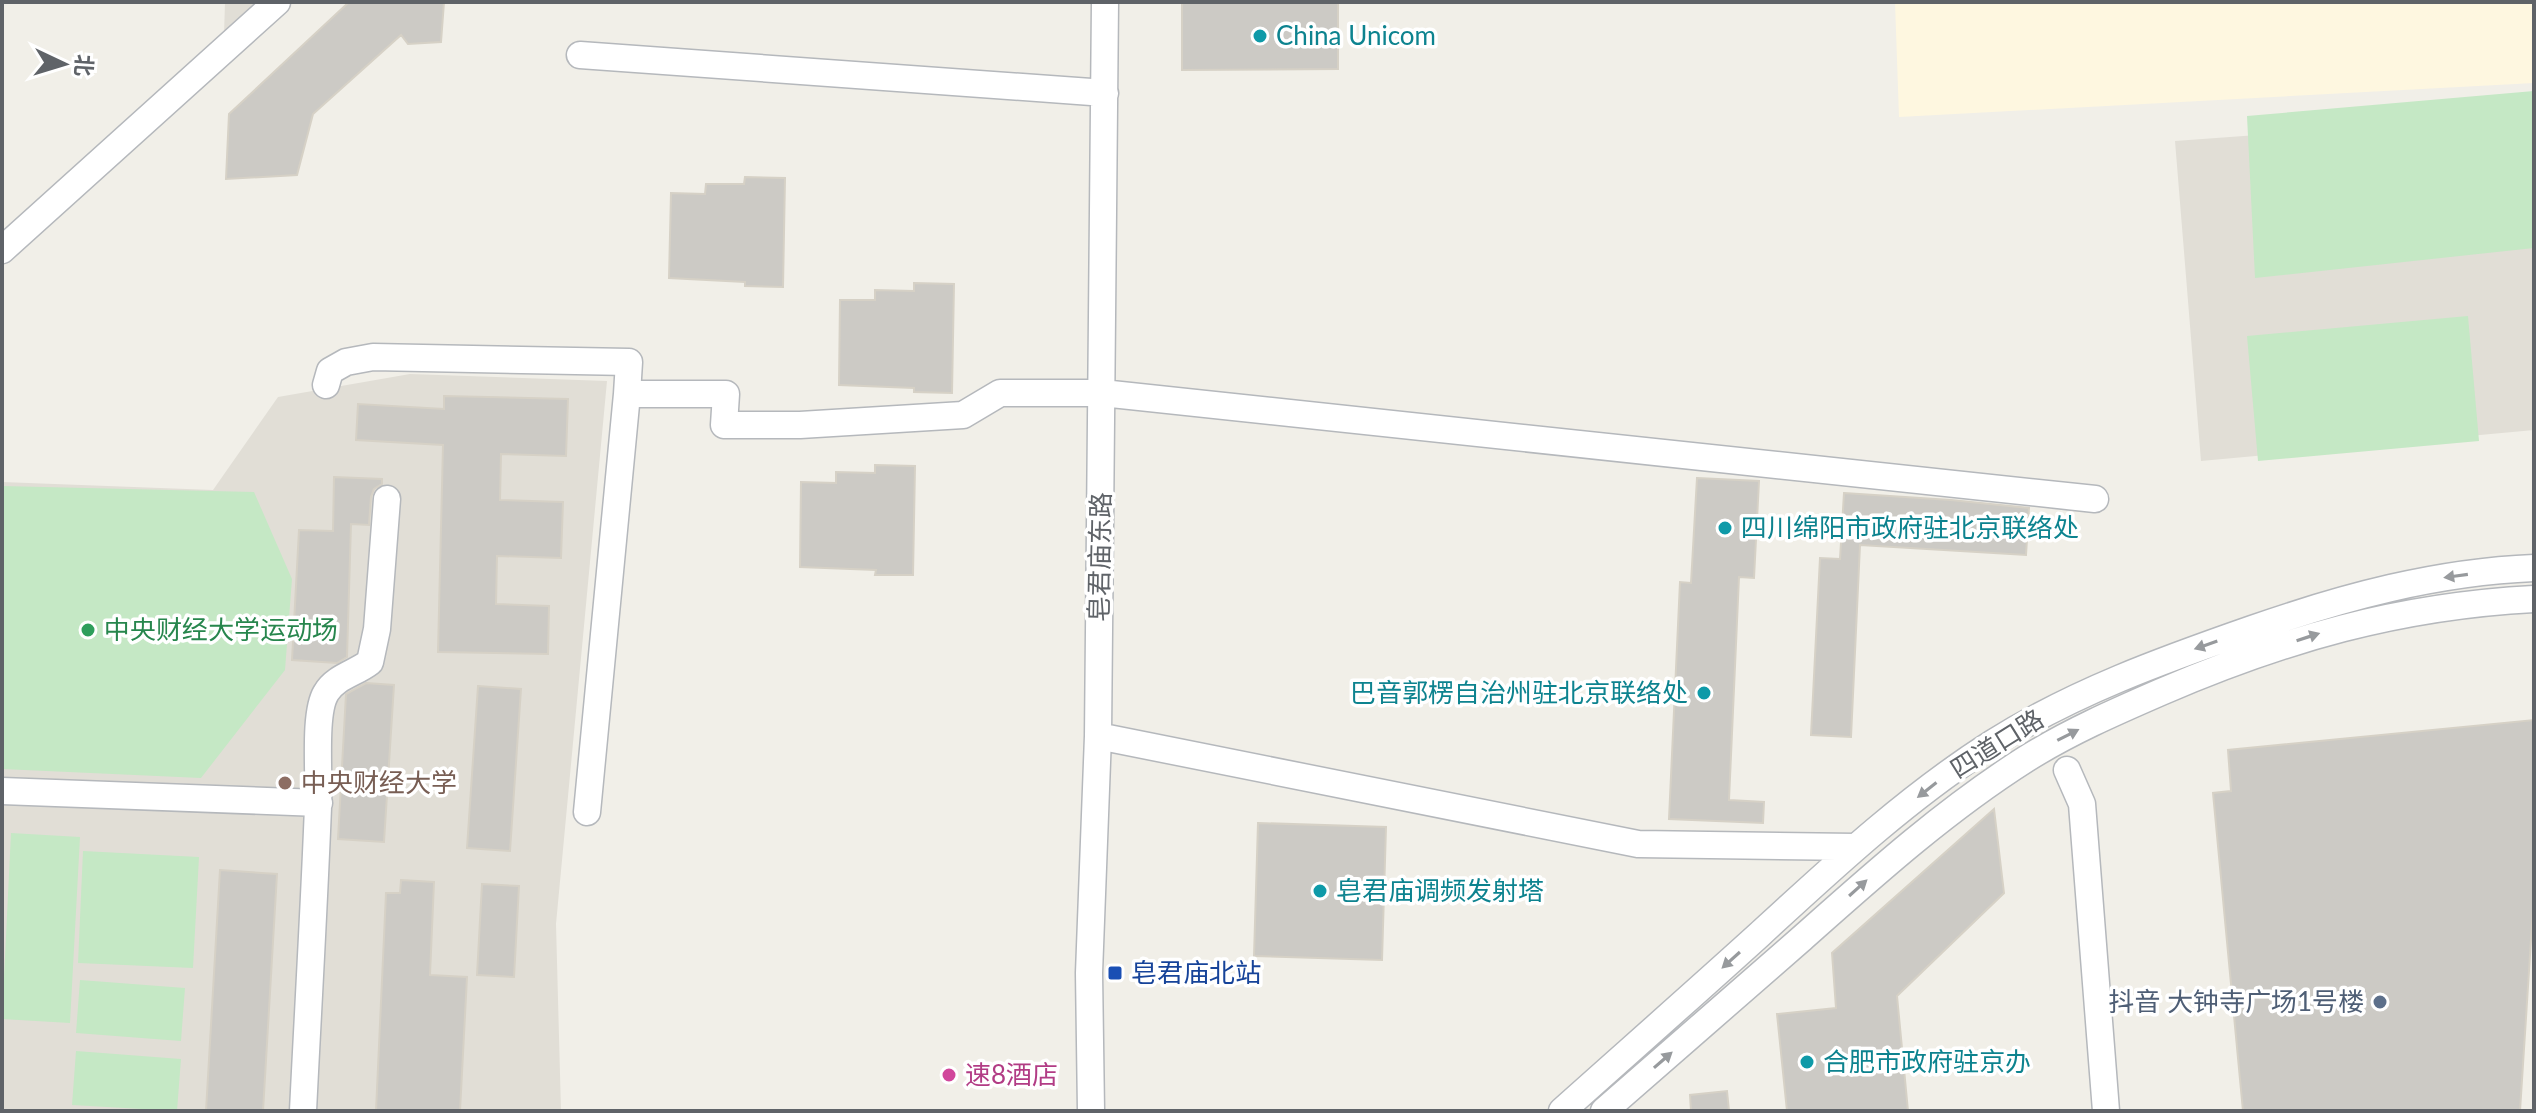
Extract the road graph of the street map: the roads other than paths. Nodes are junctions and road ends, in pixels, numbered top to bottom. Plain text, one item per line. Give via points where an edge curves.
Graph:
1 (277, 2) edge
2 (1105, 2) edge
3 (580, 55) dead end
4 (1105, 93) junction
5 (2, 250) edge
6 (326, 385) dead end
7 (1102, 393) junction
8 (627, 394) junction
9 (387, 499) dead end
10 (2095, 499) dead end
11 (2534, 568) edge
12 (2534, 599) edge
13 (1098, 736) junction
14 (2067, 770) dead end
15 (2, 791) edge
16 (319, 803) junction
17 (587, 812) dead end
18 (1856, 847) junction
19 (303, 1111) edge
20 (1091, 1111) edge
21 (1562, 1111) edge
22 (1604, 1111) edge
23 (2106, 1111) edge

1 - 5 street
2 - 4 street, 皂君庙东路
3 - 4 street
4 - 7 street, 皂君庙东路
6 - 8 street via 330,371 373,357 629,362
7 - 8 street via 1000,393 963,415 800,425 724,425 726,394
7 - 10 street
7 - 13 street, 皂君庙东路
8 - 17 street
9 - 16 street via 370,662 336,680 320,708
11 -> 18 street, 四道口路 via 2430,579 2327,603 2118,678 1996,741
22 -> 12 street, 四道口路 via 1885,863 2057,740 2223,665 2325,631 2421,611
13 - 18 street via 1638,844
13 - 20 street, 皂君庙东路 via 1089,973
14 - 23 street via 2082,804
15 - 16 street
16 - 19 street
18 -> 21 street, 四道口路

